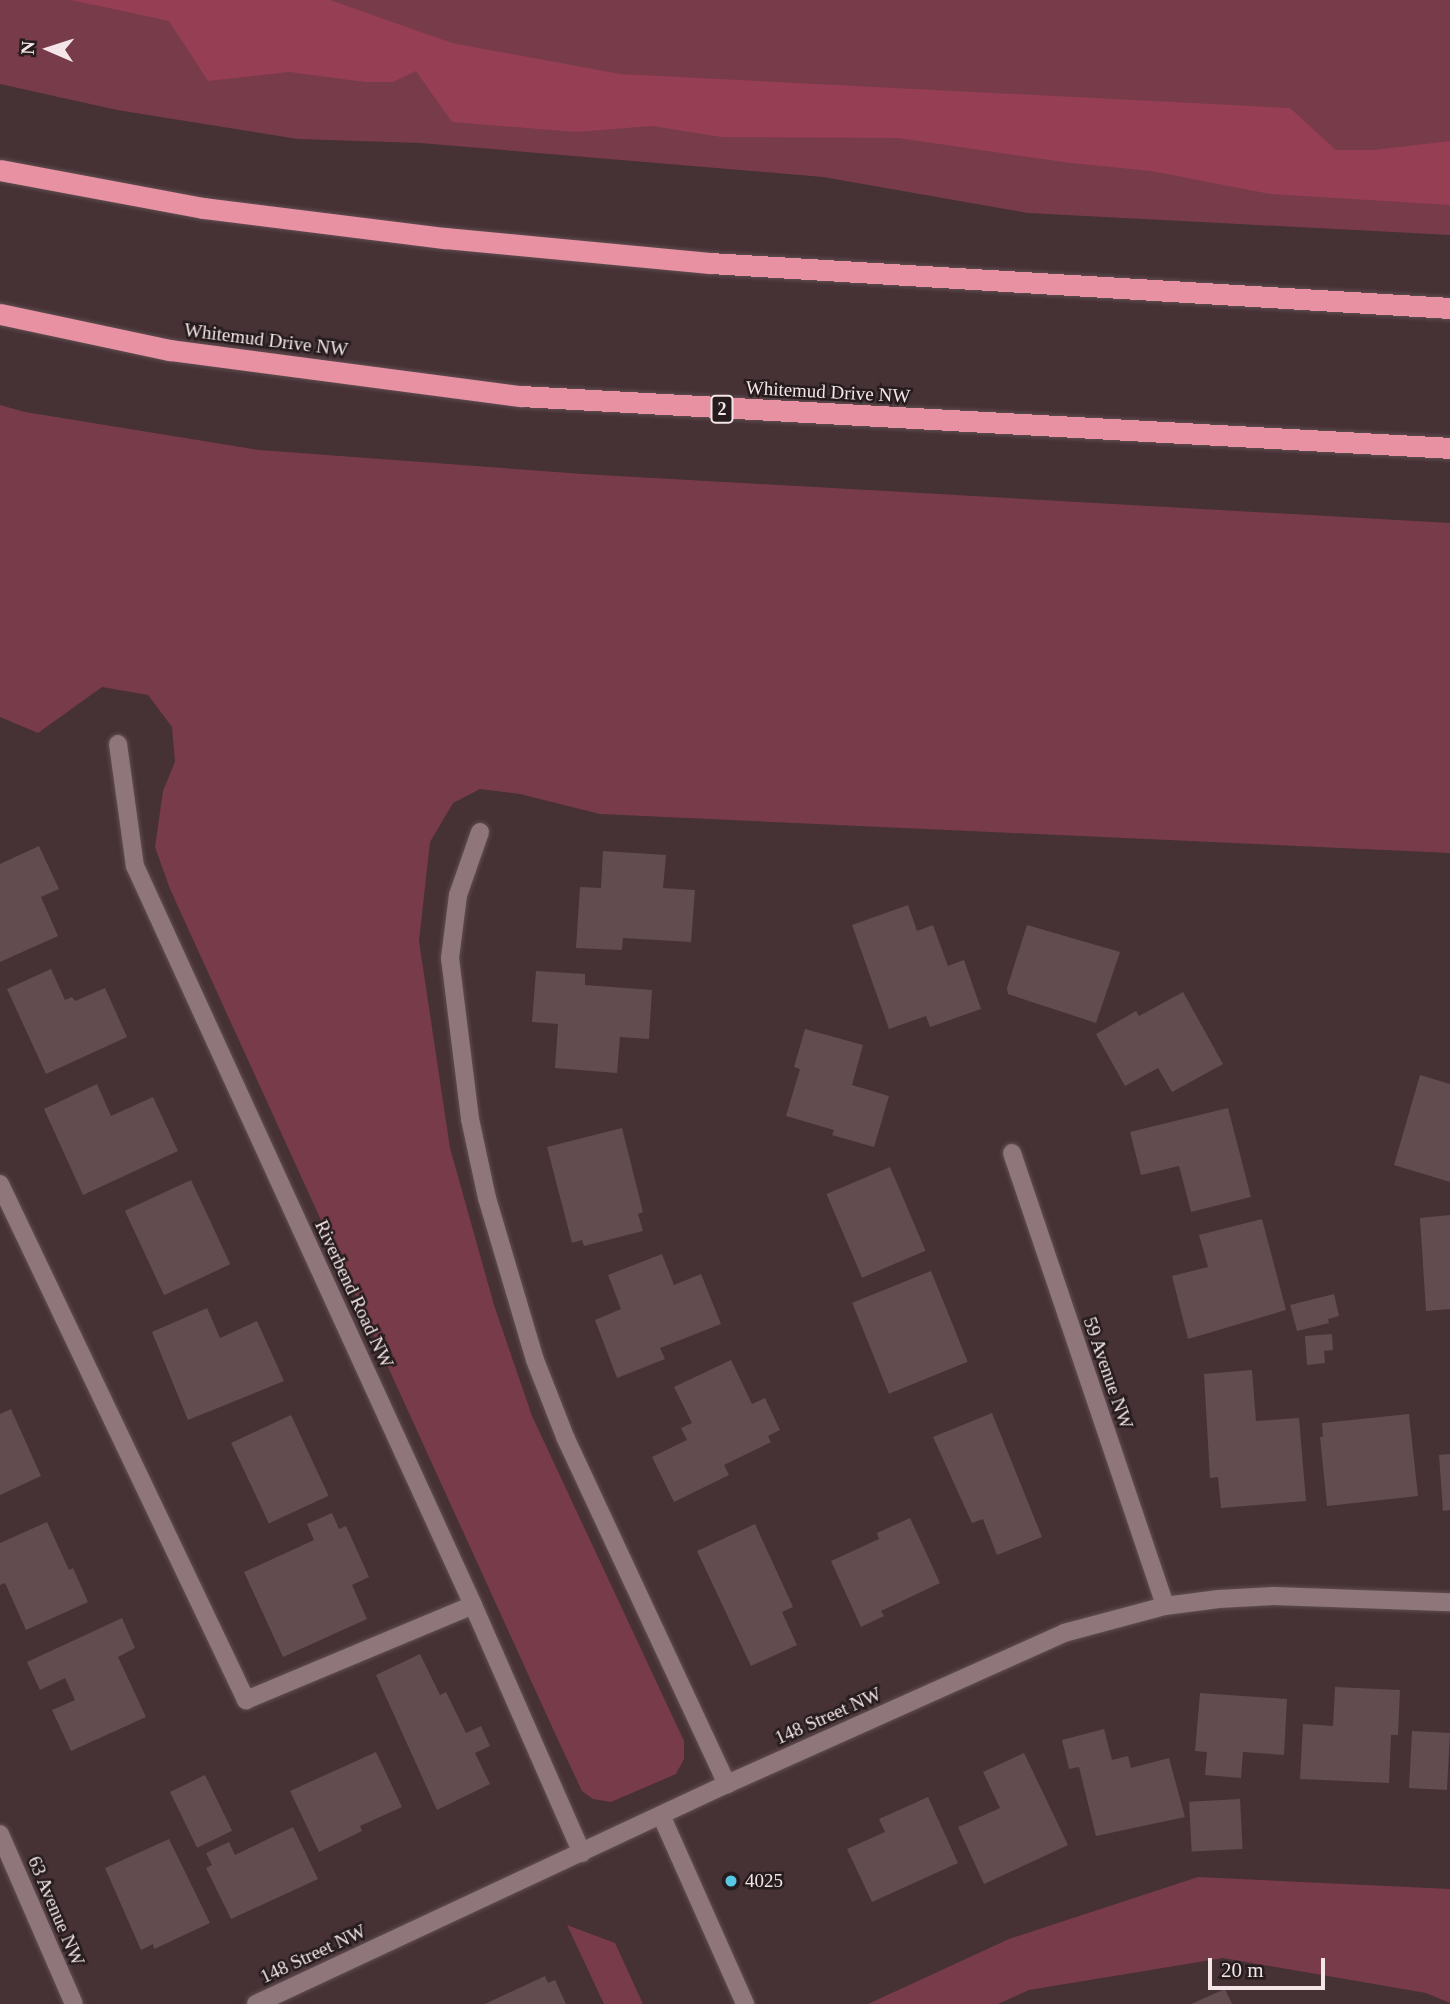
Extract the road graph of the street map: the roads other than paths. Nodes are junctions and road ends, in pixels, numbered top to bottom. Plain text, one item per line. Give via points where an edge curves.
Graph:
1 (0, 170) edge
2 (1446, 307) edge
3 (0, 314) edge
4 (1450, 448) edge
5 (118, 744) dead end
6 (480, 832) dead end
7 (1012, 1153) dead end
8 (0, 1184) edge
9 (1450, 1602) edge
10 (472, 1605) junction
11 (1165, 1606) junction
12 (727, 1784) junction
13 (661, 1815) junction
14 (0, 1835) edge
15 (582, 1853) junction
16 (74, 2004) edge
17 (256, 2004) edge
18 (745, 2004) edge

1 - 2 highway via 204,208 445,238 710,263
3 - 4 highway, Whitemud Drive NW / 2 via 170,350 521,396
5 - 10 street, Riverbend Road NW via 135,866
6 - 12 street via 458,895 450,958 468,1105 487,1198 528,1337 566,1439
7 - 11 street, 59 Avenue NW
8 - 10 street via 246,1700
9 - 11 street, 148 Street NW via 1274,1597
10 - 15 street, Riverbend Road NW
11 - 12 street, 148 Street NW via 1064,1633
12 - 13 street, 148 Street NW
13 - 15 street, 148 Street NW
13 - 18 street
14 - 16 street, 63 Avenue NW
15 - 17 street, 148 Street NW

